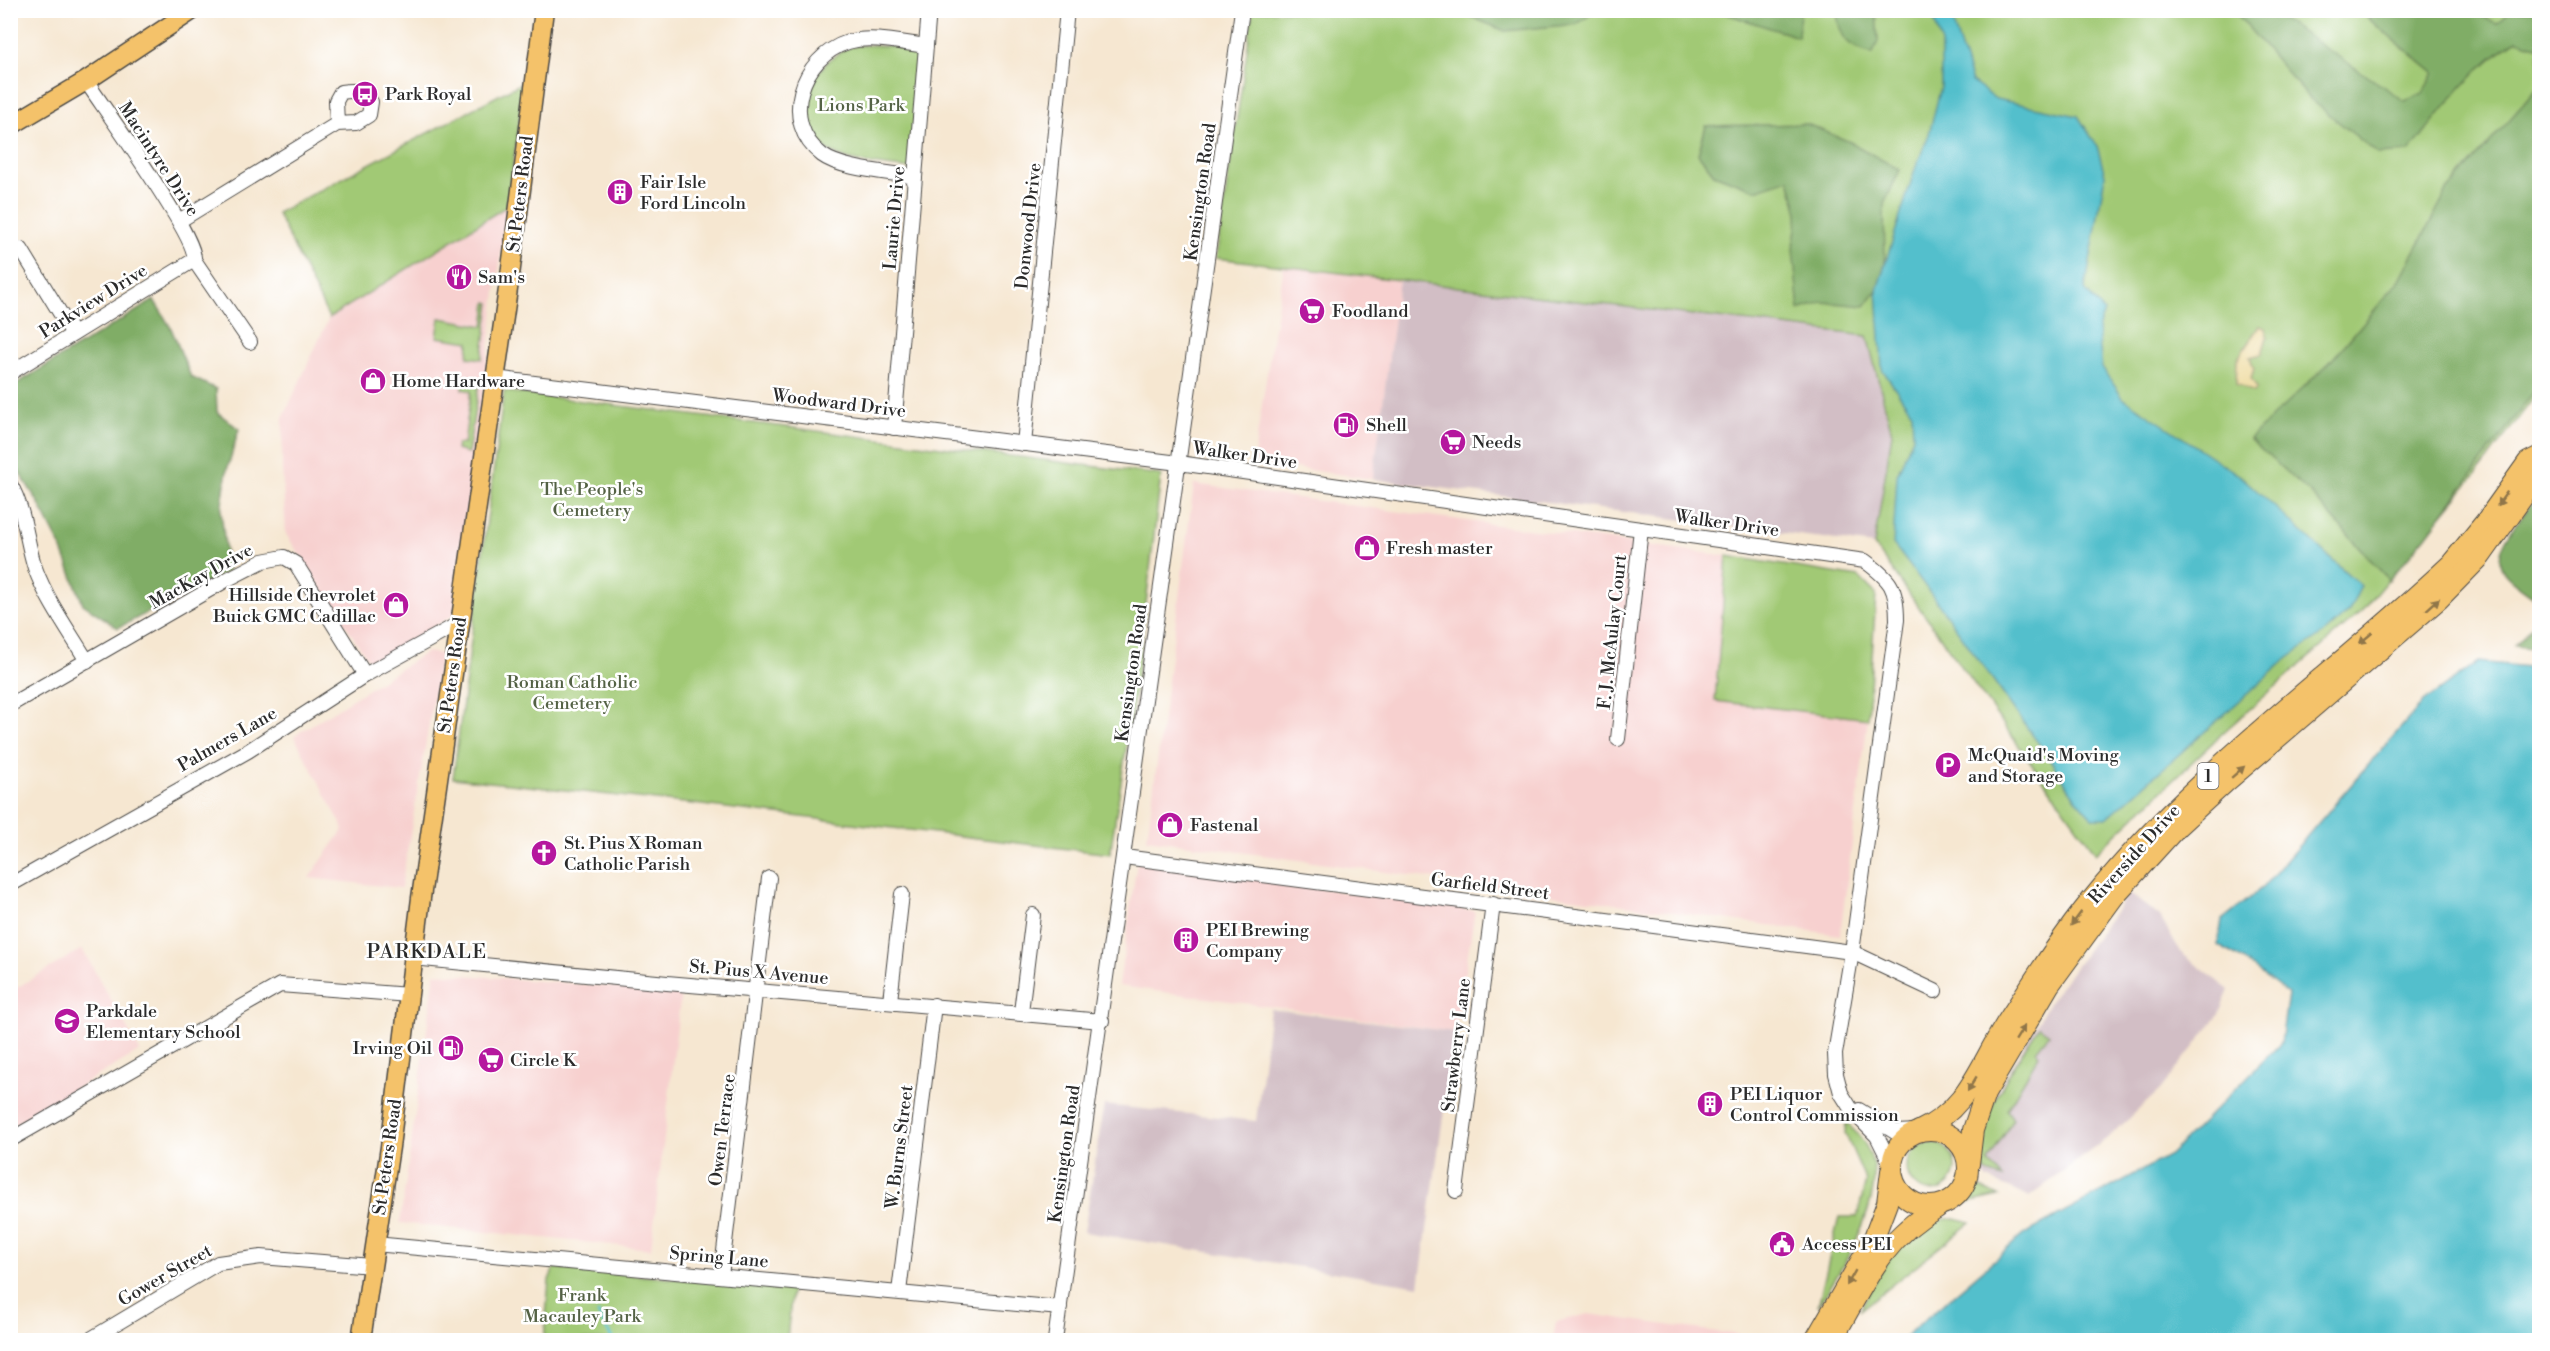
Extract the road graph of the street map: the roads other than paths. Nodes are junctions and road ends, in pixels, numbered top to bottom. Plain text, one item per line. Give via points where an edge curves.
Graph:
1 (193, 10) edge
2 (544, 10) edge
3 (929, 10) edge
4 (1067, 10) edge
5 (1242, 10) edge
6 (926, 46) junction
7 (86, 81) junction
8 (337, 124) dead end
9 (10, 126) edge
10 (915, 177) junction
11 (179, 220) junction
12 (21, 249) dead end
13 (194, 260) junction
14 (73, 334) junction
15 (250, 342) dead end
16 (10, 373) edge
17 (495, 378) junction
18 (894, 428) junction
19 (1024, 444) junction
20 (2540, 456) edge
21 (1179, 463) junction
22 (2540, 473) edge
23 (10, 484) edge
24 (1641, 529) junction
25 (460, 623) junction
26 (87, 661) junction
27 (365, 675) junction
28 (10, 705) edge
29 (1618, 739) dead end
30 (1124, 857) junction
31 (769, 878) dead end
32 (10, 885) edge
33 (902, 894) dead end
34 (1493, 904) junction
35 (1033, 915) dead end
36 (1852, 952) junction
37 (413, 958) junction
38 (758, 990) junction
39 (1935, 991) dead end
40 (409, 995) junction
41 (890, 1001) junction
42 (934, 1005) junction
43 (1021, 1012) junction
44 (1102, 1021) junction
45 (1838, 1038) junction
46 (1919, 1131) junction
47 (10, 1140) edge
48 (1969, 1164) junction
49 (1892, 1166) junction
50 (1456, 1191) dead end
51 (1937, 1208) junction
52 (375, 1244) junction
53 (372, 1266) junction
54 (721, 1276) junction
55 (899, 1292) junction
56 (1060, 1308) junction
57 (89, 1341) edge
58 (361, 1341) edge
59 (1055, 1341) edge
60 (1815, 1341) edge
61 (1832, 1341) edge

1 - 7 main road
2 - 17 main road, St Peters Road
3 - 6 street, Laurie Drive
4 - 19 street, Donwood Drive
5 - 21 street, Kensington Road
6 - 10 street, Laurie Drive
6 - 10 street via 890,41 850,42 829,50 806,76 800,95 803,132 823,156
7 - 9 main road
7 - 11 street, Macintyre Drive
8 - 11 street
10 - 18 street, Laurie Drive
11 - 13 street, Macintyre Drive via 194,249
12 - 14 street
13 - 14 street, Parkview Drive
13 - 15 street
14 - 16 street, Parkview Drive
17 - 18 street, Woodward Drive
17 - 25 main road, St Peters Road
18 - 19 street, Woodward Drive
19 - 21 street, Woodward Drive
20 -> 46 highway, Riverside Drive / 1 via 2528,462 2451,564 2168,813 2072,926 1963,1098 1944,1118
21 - 24 street, Walker Drive
21 - 30 street, Kensington Road
48 -> 22 highway, Riverside Drive / 1 via 1973,1130 1985,1094 2050,984 2115,894 2226,782 2438,600 2481,556
23 - 26 street via 22,511 35,568
24 - 29 street, F. J. McAulay Court
24 - 36 street, Walker Drive via 1865,561 1885,575 1897,595 1897,620
25 - 27 street, Palmers Lane
25 - 37 main road, St Peters Road
26 - 27 street, MacKay Drive via 263,561 284,557 296,564
26 - 28 street, MacKay Drive
27 - 32 street, Palmers Lane via 248,751
30 - 34 street, Garfield Street
30 - 44 street, Kensington Road
31 - 38 street, Owen Terrace
33 - 41 street
34 - 36 street, Garfield Street
34 - 50 street, Strawberry Lane
35 - 43 street
36 - 39 street, Garfield Street
36 - 45 street
37 - 38 street, St. Pius X Avenue
37 - 40 main road, St Peters Road
38 - 41 street, St. Pius X Avenue
38 - 54 street, Owen Terrace
40 - 47 street via 280,985
40 - 52 main road, St Peters Road
41 - 42 street, St. Pius X Avenue
42 - 43 street, St. Pius X Avenue
42 - 55 street, W. Burns Street
43 - 44 street, St. Pius X Avenue
44 - 56 street, Kensington Road
45 - 46 street via 1840,1073 1845,1090 1858,1109 1895,1132
45 - 49 street via 1836,1074 1841,1093 1876,1136
46 - 48 highway via 1936,1130 1952,1136 1964,1148
46 - 49 highway via 1900,1144
48 - 51 highway via 1964,1186 1949,1204
49 - 51 highway via 1902,1194 1919,1205
49 -> 60 highway via 1887,1203 1873,1240
51 - 61 highway via 1907,1227 1882,1254
52 - 53 main road, St Peters Road
52 - 54 street, Spring Lane
53 - 57 street, Gower Street via 261,1257 218,1263
53 - 58 main road, St Peters Road
54 - 55 street, Spring Lane
55 - 56 street, Spring Lane
56 - 59 street, Kensington Road

